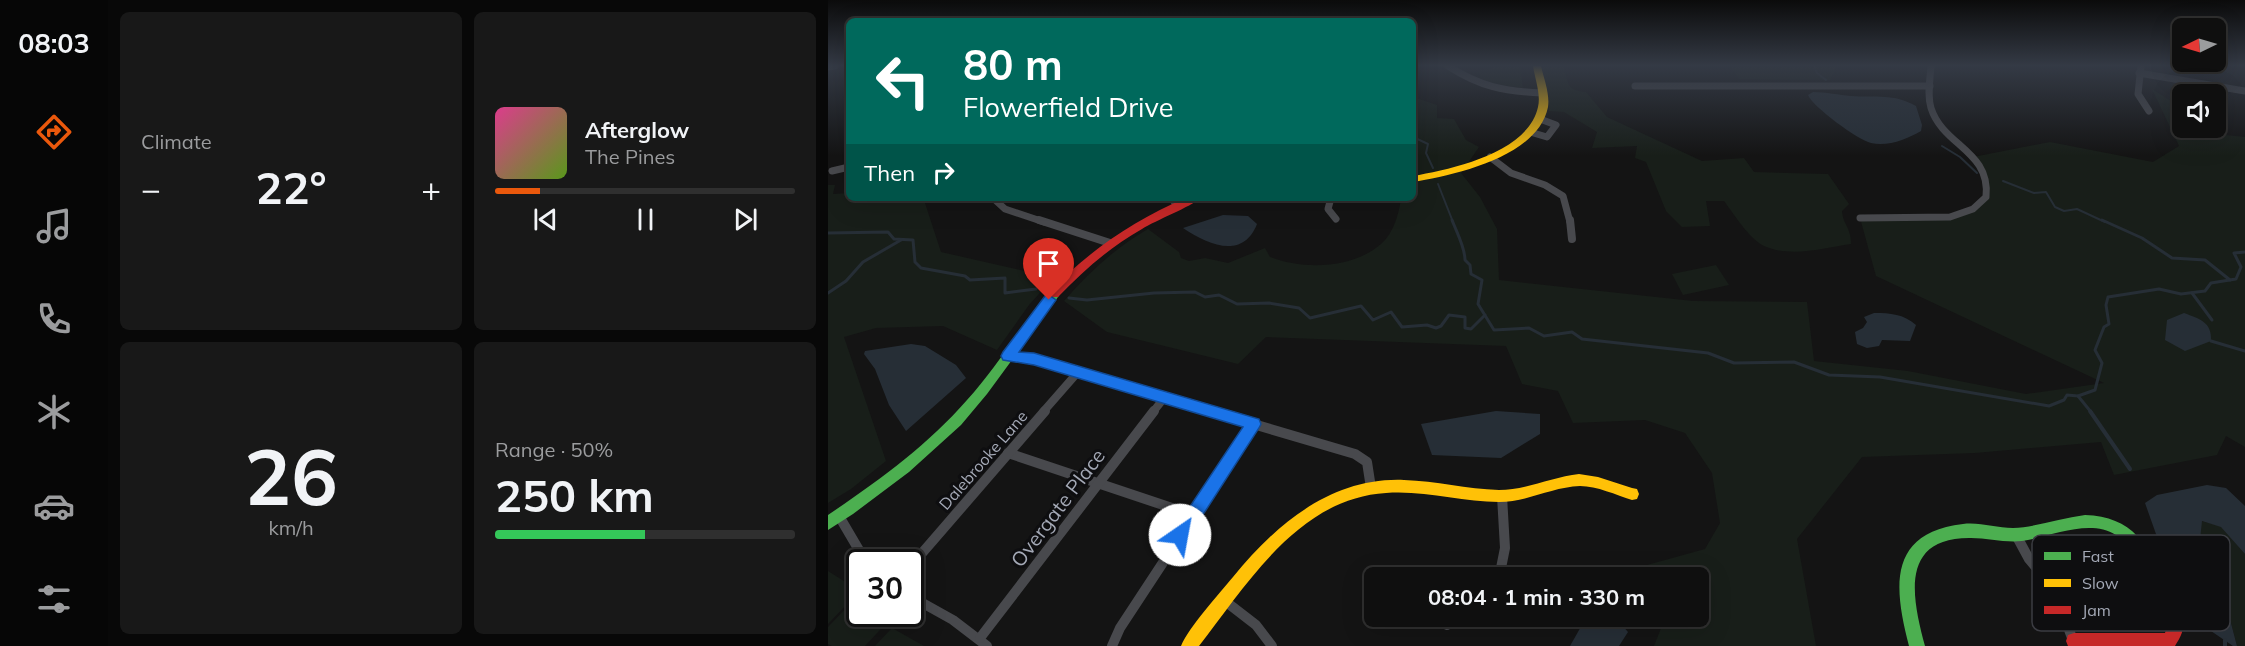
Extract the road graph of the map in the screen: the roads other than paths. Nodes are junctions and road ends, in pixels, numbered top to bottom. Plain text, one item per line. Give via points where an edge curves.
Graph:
1 (1542, 96) edge
2 (1929, 96) edge
3 (2139, 96) edge
4 (2149, 111) dead end
5 (1539, 119) junction
6 (1530, 132) junction
7 (1490, 157) junction
8 (846, 168) edge
9 (832, 171) dead end
10 (1416, 178) edge
11 (996, 201) edge
12 (1329, 201) edge
13 (1174, 202) edge
14 (1336, 219) dead end
15 (1860, 219) dead end
16 (1572, 239) dead end
17 (1110, 243) junction
18 (1008, 356) junction
19 (1078, 372) junction
20 (1164, 398) junction
21 (1254, 424) junction
22 (1008, 453) junction
23 (1099, 483) junction
24 (1371, 488) junction
25 (1632, 494) dead end
26 (1502, 496) junction
27 (1193, 515) junction
28 (833, 519) edge
29 (2016, 535) junction
30 (2128, 535) edge
31 (856, 549) edge
32 (924, 551) edge
33 (2032, 563) edge
34 (1503, 567) edge
35 (1225, 601) junction
36 (924, 605) edge
37 (2176, 631) edge
38 (983, 642) edge
39 (2074, 644) edge
40 (1112, 646) edge
41 (1189, 646) edge
42 (1272, 646) edge
43 (1917, 646) edge

1 - 5 street
2 - 15 street via 1933,113 1944,129 1982,167 1988,181 1986,197 1973,209 1950,217
3 - 4 street
5 - 6 street
5 - 6 street via 1556,125 1547,136
6 - 7 street
7 - 10 street via 1448,173
7 - 16 street via 1511,173 1563,196
8 - 9 street
11 - 17 street via 1005,209
12 - 14 street via 1328,209
13 - 17 street
17 - 18 street via 1053,295
18 - 19 street
18 - 28 street via 963,414 923,454 882,488
19 - 20 street
19 - 22 street, Dalebrooke Lane
20 - 21 street
20 - 23 street, Overgate Place
21 - 24 street via 1363,458
21 - 27 street
22 - 23 street
22 - 32 street, Dalebrooke Lane
23 - 27 street
23 - 38 street, Overgate Place
24 - 26 street via 1425,487
24 - 35 street via 1332,500 1286,530
25 - 26 street via 1581,480
26 - 34 street
27 - 40 street
28 - 31 street
29 - 30 street via 2065,524 2108,525
29 - 33 street
29 - 43 street via 1964,531 1941,534 1915,553 1905,570 1905,597
35 - 41 street
35 - 42 street via 1256,625
36 - 38 street
37 - 39 street via 2169,641

